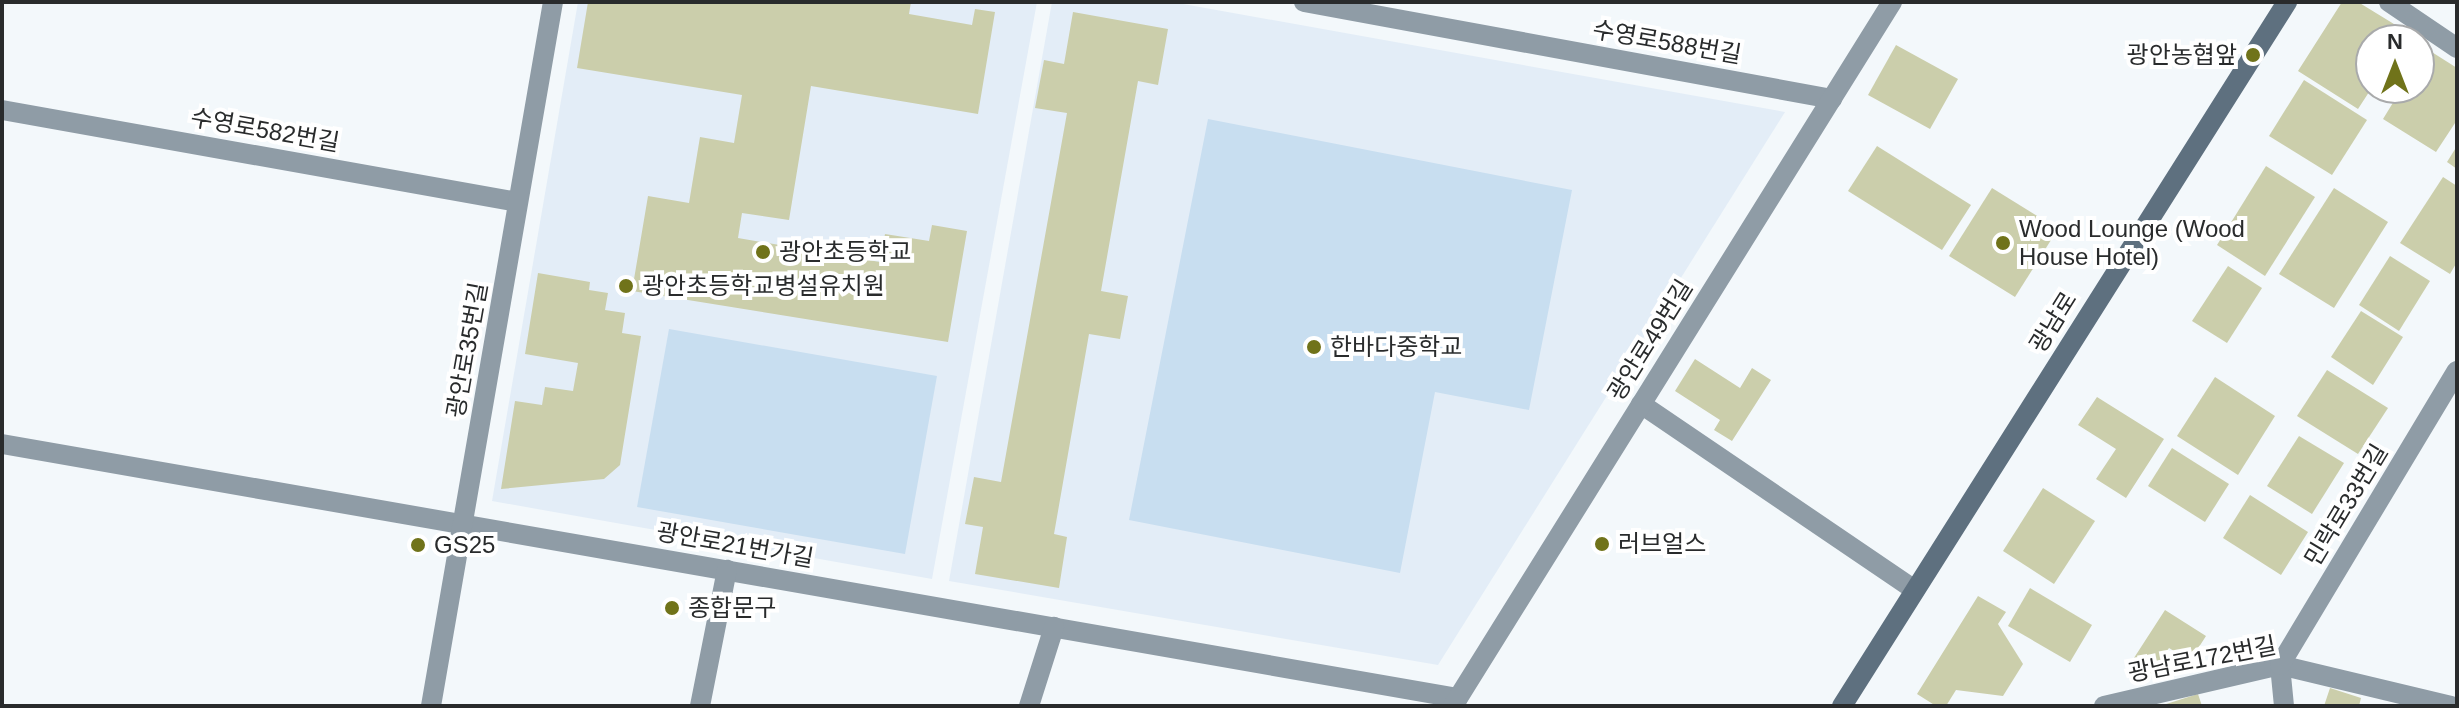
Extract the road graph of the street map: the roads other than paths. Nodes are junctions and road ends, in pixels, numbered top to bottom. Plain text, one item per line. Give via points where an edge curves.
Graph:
1 (553, 2) edge
2 (1304, 2) edge
3 (1892, 2) edge
4 (2287, 2) edge
5 (2389, 2) edge
6 (2457, 48) edge
7 (1832, 99) junction
8 (2, 110) edge
9 (518, 202) junction
10 (2457, 371) edge
11 (1641, 404) junction
12 (2, 444) edge
13 (463, 524) junction
14 (727, 570) junction
15 (1915, 590) junction
16 (1054, 627) junction
17 (2280, 665) junction
18 (1456, 702) edge
19 (431, 706) edge
20 (700, 706) edge
21 (1029, 706) edge
22 (1842, 706) edge
23 (2104, 706) edge
24 (2284, 706) edge
25 (2451, 706) edge

1 - 9 street, 광안로35번길
2 - 7 street, 수영로588번길
3 - 7 street, 광안로49번길
4 - 15 main road, 광남로
5 - 6 street
7 - 11 street, 광안로49번길
8 - 9 street, 수영로582번길
9 - 13 street, 광안로35번길
10 - 17 street, 민락로33번길
11 - 15 street
11 - 18 street, 광안로49번길
12 - 13 street, 광안로21번가길
13 - 14 street, 광안로21번가길
13 - 19 street, 광안로35번길
14 - 16 street, 광안로21번가길
14 - 20 street
15 - 22 main road, 광남로
16 - 18 street, 광안로21번가길
16 - 21 street
17 - 23 street, 광남로172번길
17 - 24 street
17 - 25 street, 광남로172번길

